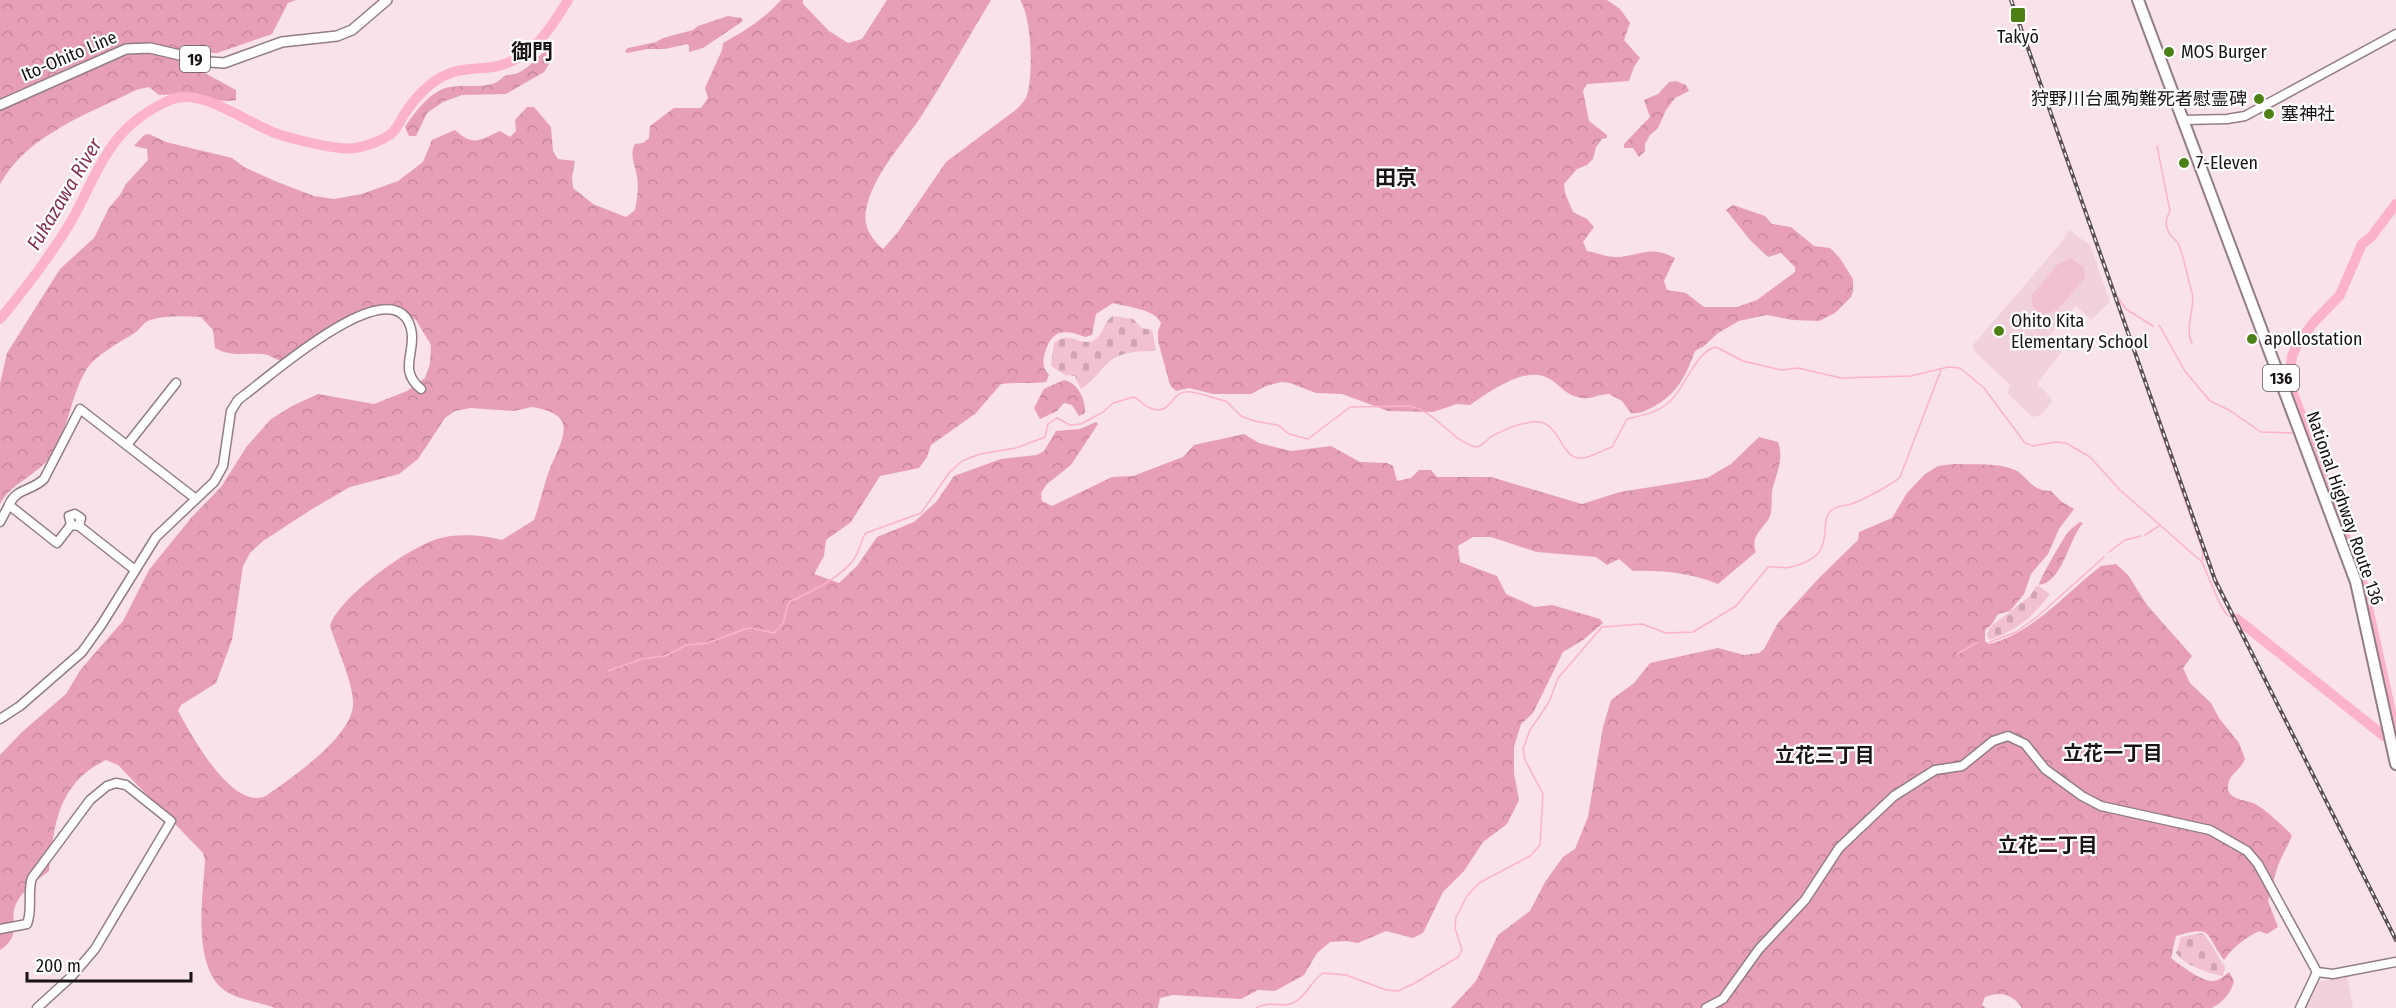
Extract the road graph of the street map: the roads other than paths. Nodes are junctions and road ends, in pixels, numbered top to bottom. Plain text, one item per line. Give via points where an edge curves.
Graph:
1 (387, 0) edge
2 (2138, 0) edge
3 (2396, 34) edge
4 (0, 105) edge
5 (2184, 120) junction
6 (176, 382) dead end
7 (421, 389) dead end
8 (127, 445) junction
9 (196, 499) junction
10 (9, 505) junction
11 (0, 522) edge
12 (135, 570) junction
13 (0, 719) edge
14 (2396, 764) edge
15 (0, 929) edge
16 (2396, 962) edge
17 (2318, 972) junction
18 (37, 1008) edge
19 (1706, 1008) edge
20 (2300, 1008) edge

1 - 4 main road, Ito-Ohito Line / 19 via 359,24 337,36 282,42 224,63 150,48 126,49
2 - 5 highway, National Highway Route 136 / 136
3 - 5 street via 2245,116
5 - 14 highway, National Highway Route 136 / 136 via 2356,582
6 - 8 street
7 - 9 street via 410,373 412,330 403,315 379,309 348,320 234,405 223,466 214,482
8 - 9 street
8 - 10 street via 81,409 44,479 16,493
9 - 12 street via 164,527
10 - 11 street
10 - 12 street via 57,543 75,525
12 - 13 street via 82,652
15 - 18 street via 27,924 32,878 90,800 107,786 126,785 171,821 95,949
16 - 17 street via 2333,974
17 - 19 street via 2258,864 2247,852 2202,827 2101,806 2046,769 2019,739 2008,736 1993,741 1967,764 1935,770 1894,796 1839,848 1805,900 1759,950 1723,999
17 - 20 street

